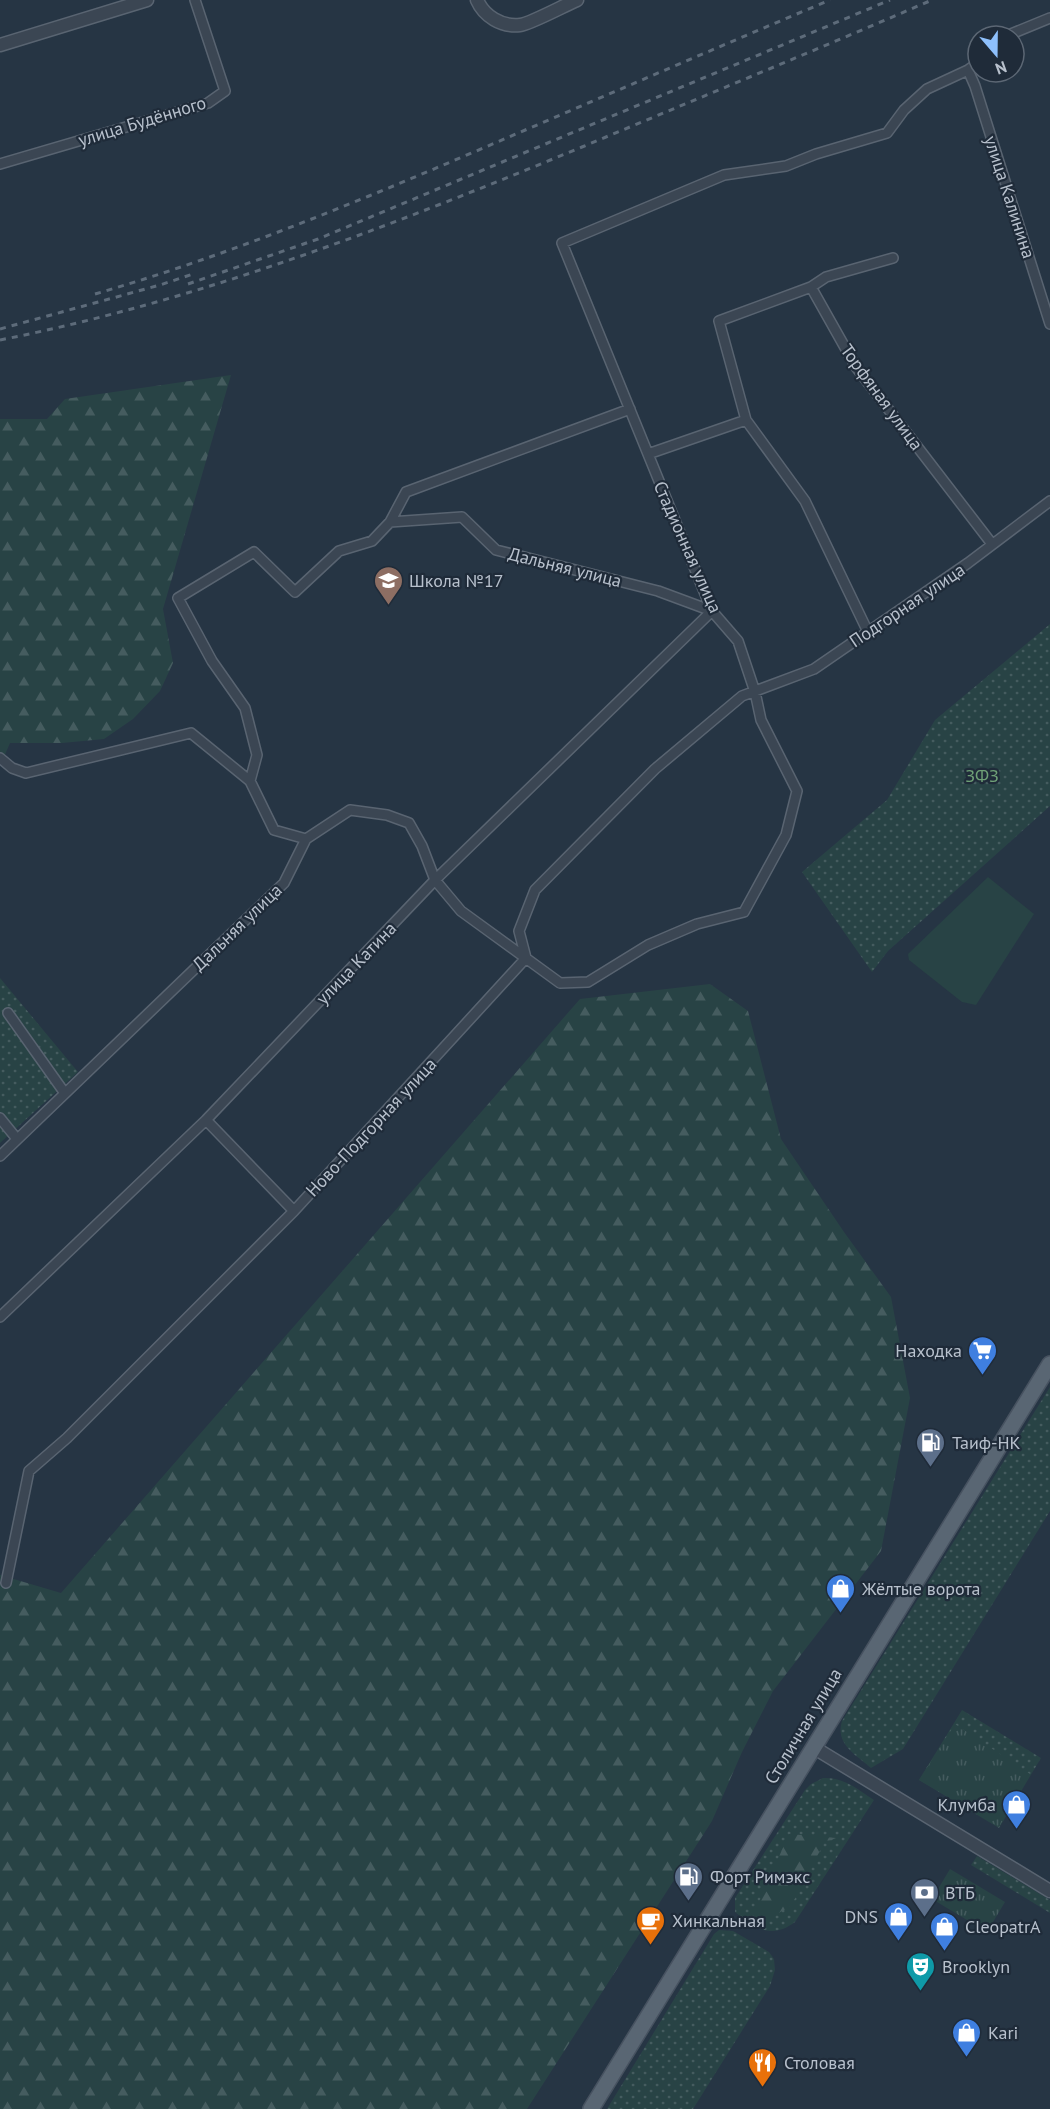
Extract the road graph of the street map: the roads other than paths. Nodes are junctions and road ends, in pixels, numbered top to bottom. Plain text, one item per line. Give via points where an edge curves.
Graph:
1 (147, 0) edge
2 (195, 0) edge
3 (477, 0) edge
4 (577, 0) edge
5 (1050, 18) edge
6 (1026, 28) edge
7 (0, 45) edge
8 (966, 71) edge
9 (974, 84) edge
10 (0, 164) edge
11 (893, 258) dead end
12 (811, 287) junction
13 (1050, 289) edge
14 (1040, 293) junction
15 (1050, 324) edge
16 (630, 409) junction
17 (746, 420) junction
18 (648, 454) junction
19 (1050, 501) edge
20 (390, 522) junction
21 (992, 544) junction
22 (712, 611) junction
23 (868, 632) junction
24 (754, 692) junction
25 (0, 758) edge
26 (250, 781) junction
27 (306, 838) junction
28 (435, 880) junction
29 (526, 958) junction
30 (8, 1013) dead end
31 (64, 1092) junction
32 (0, 1118) edge
33 (206, 1120) junction
34 (17, 1139) junction
35 (0, 1156) edge
36 (294, 1211) junction
37 (0, 1317) edge
38 (1050, 1364) edge
39 (6, 1582) dead end
40 (813, 1747) junction
41 (1050, 1891) edge
42 (591, 2109) edge

1 - 7 street
2 - 10 street, улица Будённого via 225,91 208,103
3 - 4 street via 481,9 497,22 520,25
5 - 6 street
8 - 16 street, Стадионная улица via 927,89 887,133 786,166 724,175 562,243
9 - 14 street, улица Калинина
11 - 12 street via 826,277
12 - 17 street via 719,321
12 - 21 street, Торфяная улица via 856,367
13 - 14 street
14 - 15 street, улица Калинина
16 - 18 street, Стадионная улица
16 - 20 street via 406,492
17 - 18 street
17 - 23 street via 805,501
18 - 22 street, Стадионная улица
19 - 21 street, Подгорная улица
20 - 22 street, Дальняя улица via 462,517 496,550 658,591
20 - 26 street via 372,540 339,551 295,592 254,552 178,598 212,661 245,708 257,756
21 - 23 street, Подгорная улица
22 - 24 street, Стадионная улица via 738,641
22 - 28 street, улица Катина
23 - 24 street, Подгорная улица via 814,669
24 - 29 street via 742,696 655,769 535,890 519,931
24 - 29 street, Стадионная улица via 761,720 797,791 786,835 744,912 697,924 648,945 588,981 560,983
25 - 26 street via 26,773 190,733
26 - 27 street via 274,830
27 - 28 street via 350,810 387,815 409,823
27 - 31 street, Дальняя улица via 284,883
28 - 29 street via 461,911
28 - 33 street, улица Катина
29 - 36 street, Ново-Подгорная улица
30 - 31 street
31 - 34 street, Дальняя улица
32 - 34 street
33 - 36 street
33 - 37 street, улица Катина
34 - 35 street, Дальняя улица
36 - 39 street, Ново-Подгорная улица via 29,1471
38 - 40 main road, Столичная улица
40 - 41 street
40 - 42 main road, Столичная улица

